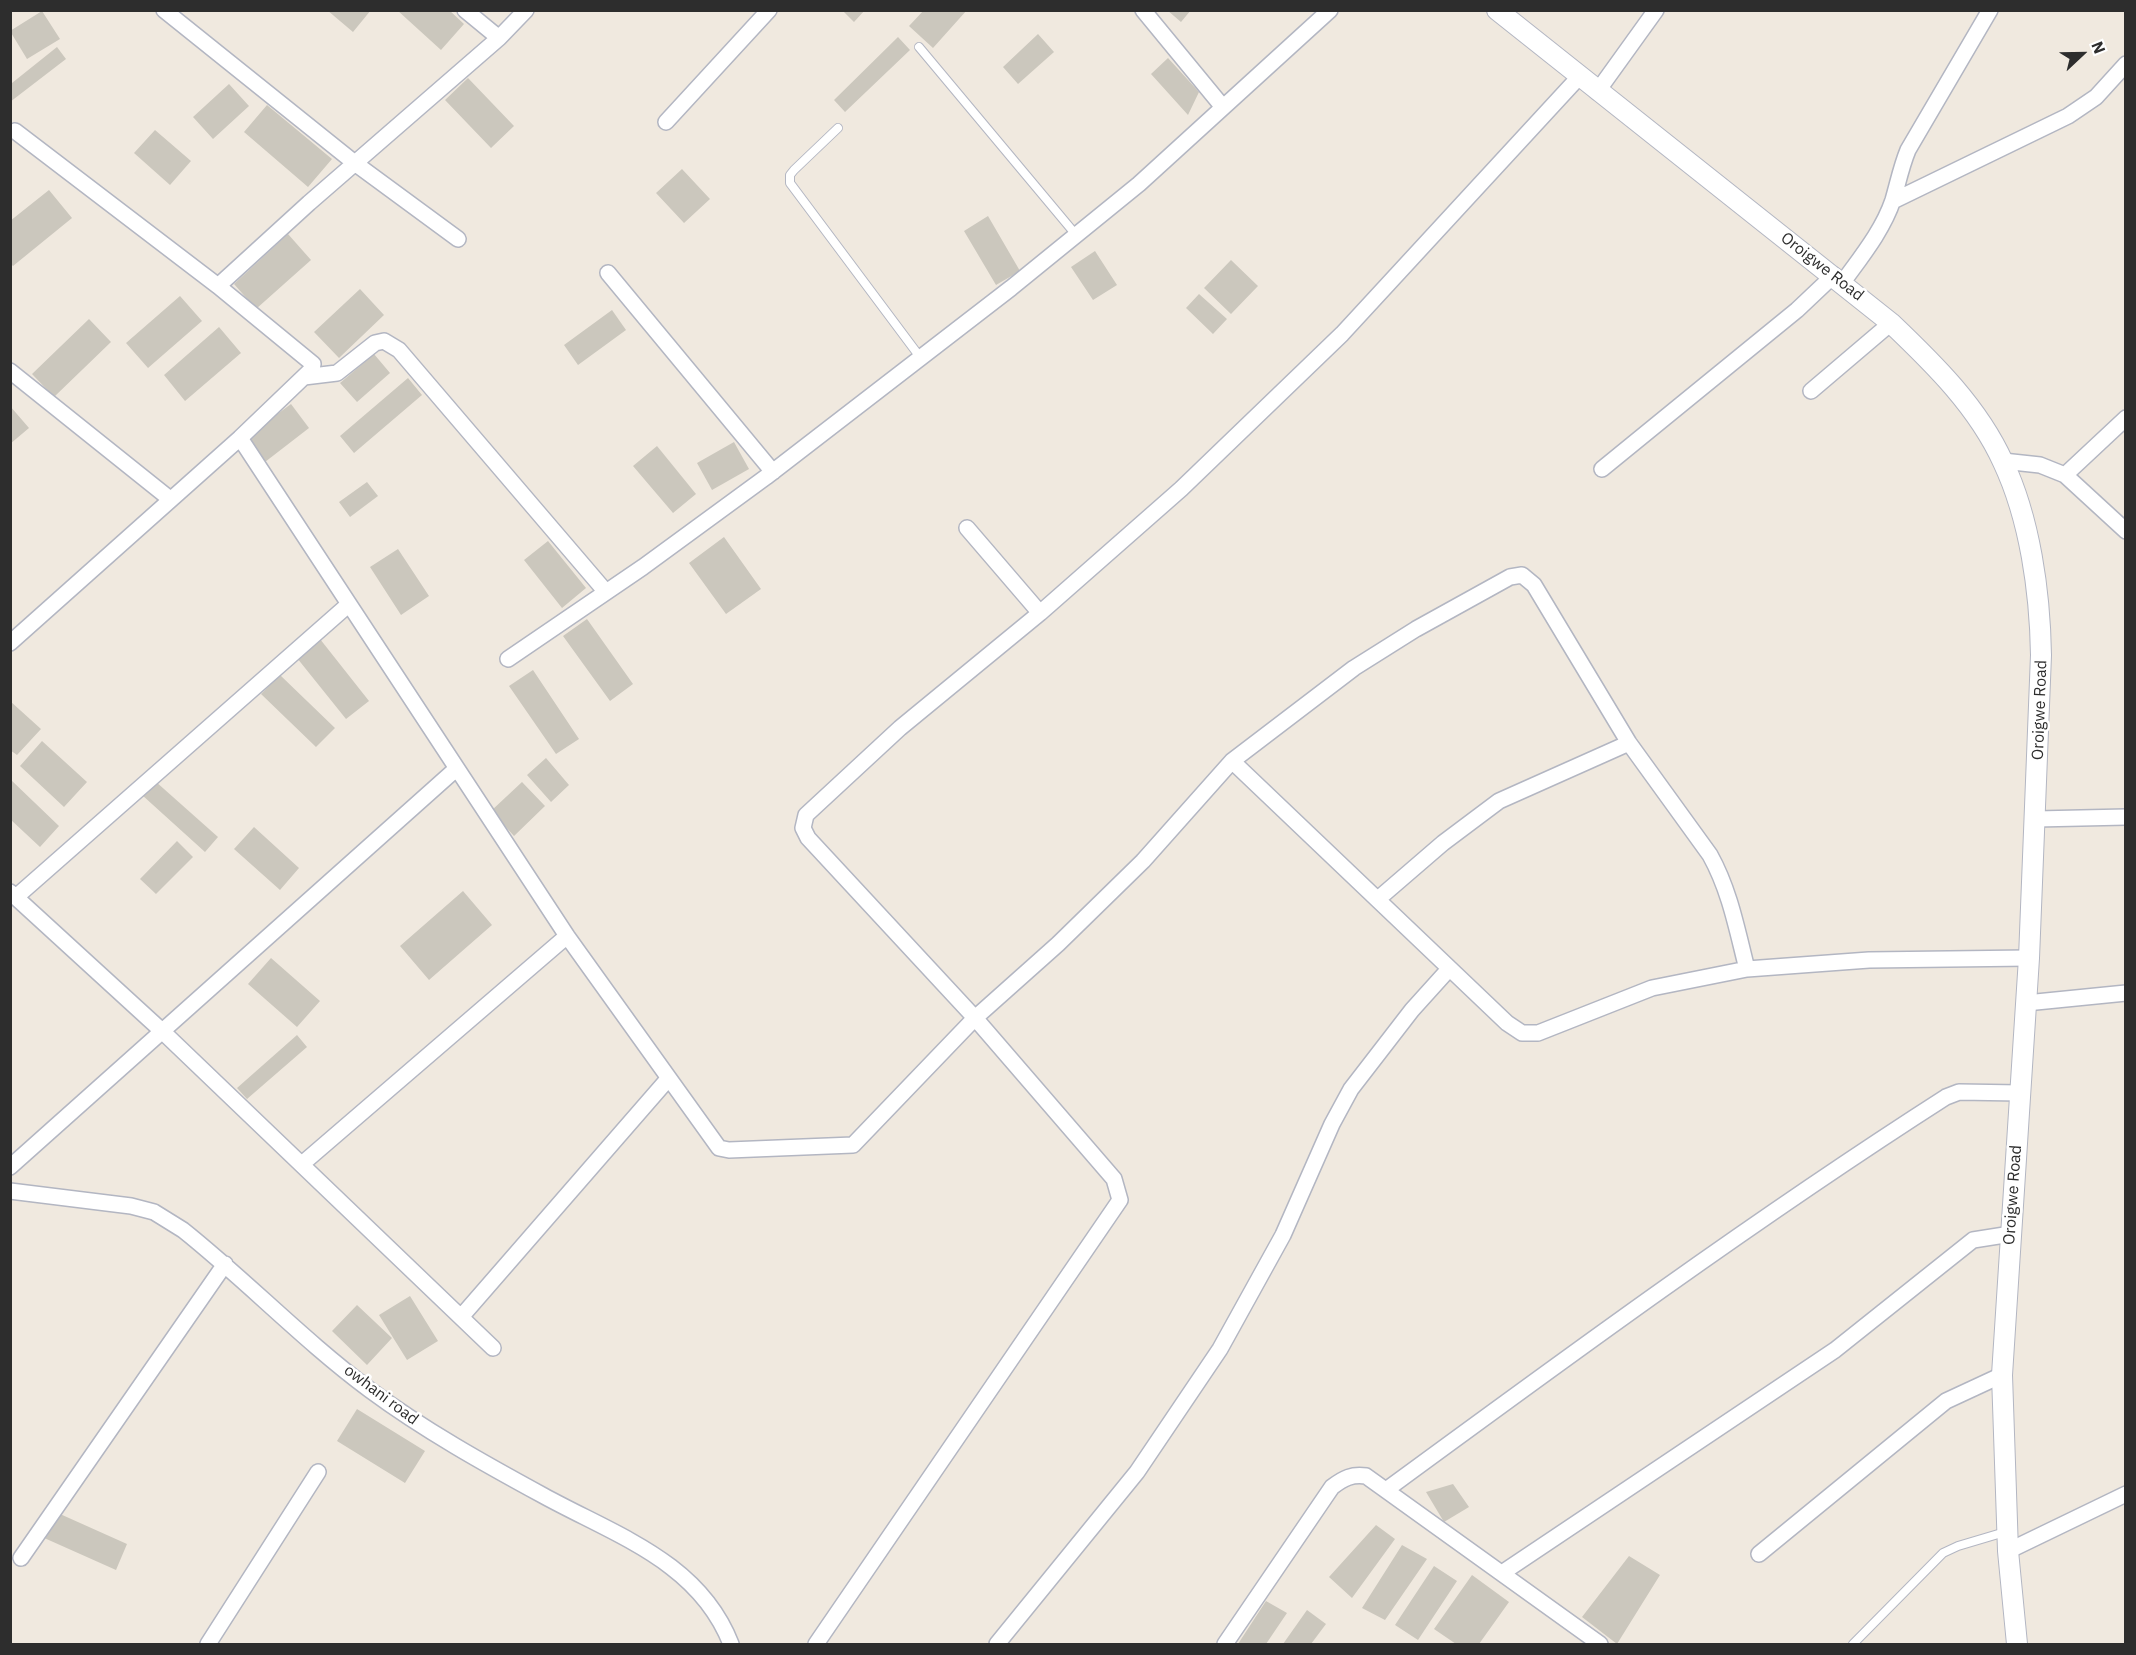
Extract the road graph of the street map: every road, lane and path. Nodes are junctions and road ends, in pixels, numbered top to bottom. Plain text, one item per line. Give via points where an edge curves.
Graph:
1 (164, 10) edge
2 (465, 10) edge
3 (526, 10) edge
4 (769, 10) edge
5 (1143, 10) edge
6 (1330, 10) edge
7 (1497, 10) edge
8 (1656, 10) edge
9 (1990, 10) edge
10 (499, 38) junction
11 (919, 47) dead end
12 (2126, 64) edge
13 (1579, 77) junction
14 (1597, 93) junction
15 (1222, 106) junction
16 (666, 122) dead end
17 (838, 128) dead end
18 (15, 131) dead end
19 (356, 164) junction
20 (1893, 201) junction
21 (1077, 236) junction
22 (458, 239) dead end
23 (609, 273) dead end
24 (1838, 278) junction
25 (218, 286) junction
26 (1891, 323) junction
27 (920, 357) junction
28 (10, 371) edge
29 (304, 377) junction
30 (1811, 390) dead end
31 (2126, 417) edge
32 (240, 438) junction
33 (2003, 461) junction
34 (1602, 469) dead end
35 (773, 472) junction
36 (2065, 475) junction
37 (170, 498) junction
38 (968, 528) dead end
39 (2126, 531) edge
40 (606, 592) junction
41 (348, 605) junction
42 (1040, 613) junction
43 (14, 634) edge
44 (508, 659) dead end
45 (1629, 743) junction
46 (1232, 761) junction
47 (456, 770) junction
48 (2126, 818) edge
49 (2036, 819) junction
50 (13, 895) edge
51 (1378, 899) junction
52 (567, 936) junction
53 (2030, 958) junction
54 (1449, 969) junction
55 (1747, 969) junction
56 (2126, 993) edge
57 (2026, 1003) junction
58 (975, 1018) junction
59 (162, 1030) junction
60 (668, 1078) junction
61 (2019, 1093) junction
62 (302, 1164) junction
63 (11, 1165) edge
64 (10, 1191) edge
65 (2011, 1234) junction
66 (225, 1264) junction
67 (461, 1317) junction
68 (493, 1348) dead end
69 (2002, 1375) junction
70 (318, 1472) dead end
71 (1386, 1490) junction
72 (2126, 1494) edge
73 (2007, 1532) junction
74 (2007, 1551) junction
75 (1759, 1554) dead end
76 (21, 1558) dead end
77 (1502, 1574) junction
78 (208, 1644) edge
79 (731, 1644) edge
80 (816, 1644) edge
81 (997, 1644) edge
82 (1225, 1644) edge
83 (1600, 1644) edge
84 (1853, 1644) edge
85 (2017, 1644) edge

1 - 19 street
2 - 10 street
3 - 10 street
4 - 16 street
5 - 15 street
6 - 15 street
7 - 13 street, Oroigwe Road
8 - 14 street
9 - 20 street via 1908,150
10 - 19 street
11 - 21 lane
12 - 20 street via 2096,97 2068,116
13 - 14 street, Oroigwe Road
13 - 42 street via 1342,334 1181,489
14 - 24 street, Oroigwe Road
15 - 21 street
17 - 27 lane via 794,170 790,183
18 - 25 street
19 - 22 street
19 - 25 street
20 - 24 street via 1865,251
21 - 27 street
23 - 35 street
24 - 26 street, Oroigwe Road
24 - 34 street
25 - 29 street via 310,360 312,369
26 - 30 street
26 - 33 street, Oroigwe Road via 1951,384
27 - 35 street
28 - 37 street
29 - 32 street
29 - 40 street via 337,373 375,343 384,341 399,350
31 - 36 street
32 - 37 street
32 - 41 street
33 - 36 street via 2040,465
33 - 49 street, Oroigwe Road via 2015,492 2040,606
35 - 40 street
36 - 39 street
37 - 43 street
38 - 42 street
40 - 44 street
41 - 47 street
41 - 50 street
42 - 58 street via 900,728 806,815 803,828 808,838
45 - 46 street via 1534,585 1522,575 1510,577 1372,657
45 - 51 street via 1499,801
45 - 55 street via 1693,829 1720,874
46 - 51 street
46 - 58 street via 1143,861
47 - 52 street
47 - 59 street
48 - 49 street
49 - 53 street, Oroigwe Road
50 - 59 street
51 - 54 street
52 - 60 street
52 - 62 street
53 - 55 street via 1869,960
53 - 57 street, Oroigwe Road
54 - 55 street via 1507,1023 1522,1032 1538,1033 1652,988
54 - 81 street via 1351,1089 1283,1235 1207,1368 1137,1472
56 - 57 street
57 - 61 street, Oroigwe Road
58 - 60 street via 858,1140 845,1147 719,1148
58 - 80 street via 1113,1179 1120,1200
59 - 62 street
59 - 63 street
60 - 67 street
61 - 65 street, Oroigwe Road
61 - 71 street via 1959,1092 1946,1097 1724,1246
62 - 67 street
64 - 66 street, owhani road via 154,1212
65 - 69 street, Oroigwe Road
65 - 77 street via 1973,1240 1835,1350
66 - 76 street
66 - 79 street, owhani road via 369,1389 434,1433 671,1566 710,1602
67 - 68 street
69 - 73 street, Oroigwe Road
69 - 75 street via 1946,1401
70 - 78 street
71 - 77 street
71 - 82 street via 1366,1476 1356,1475 1332,1487
72 - 74 street
73 - 74 street, Oroigwe Road
73 - 84 lane via 1943,1553
74 - 85 street, Oroigwe Road
77 - 83 street

